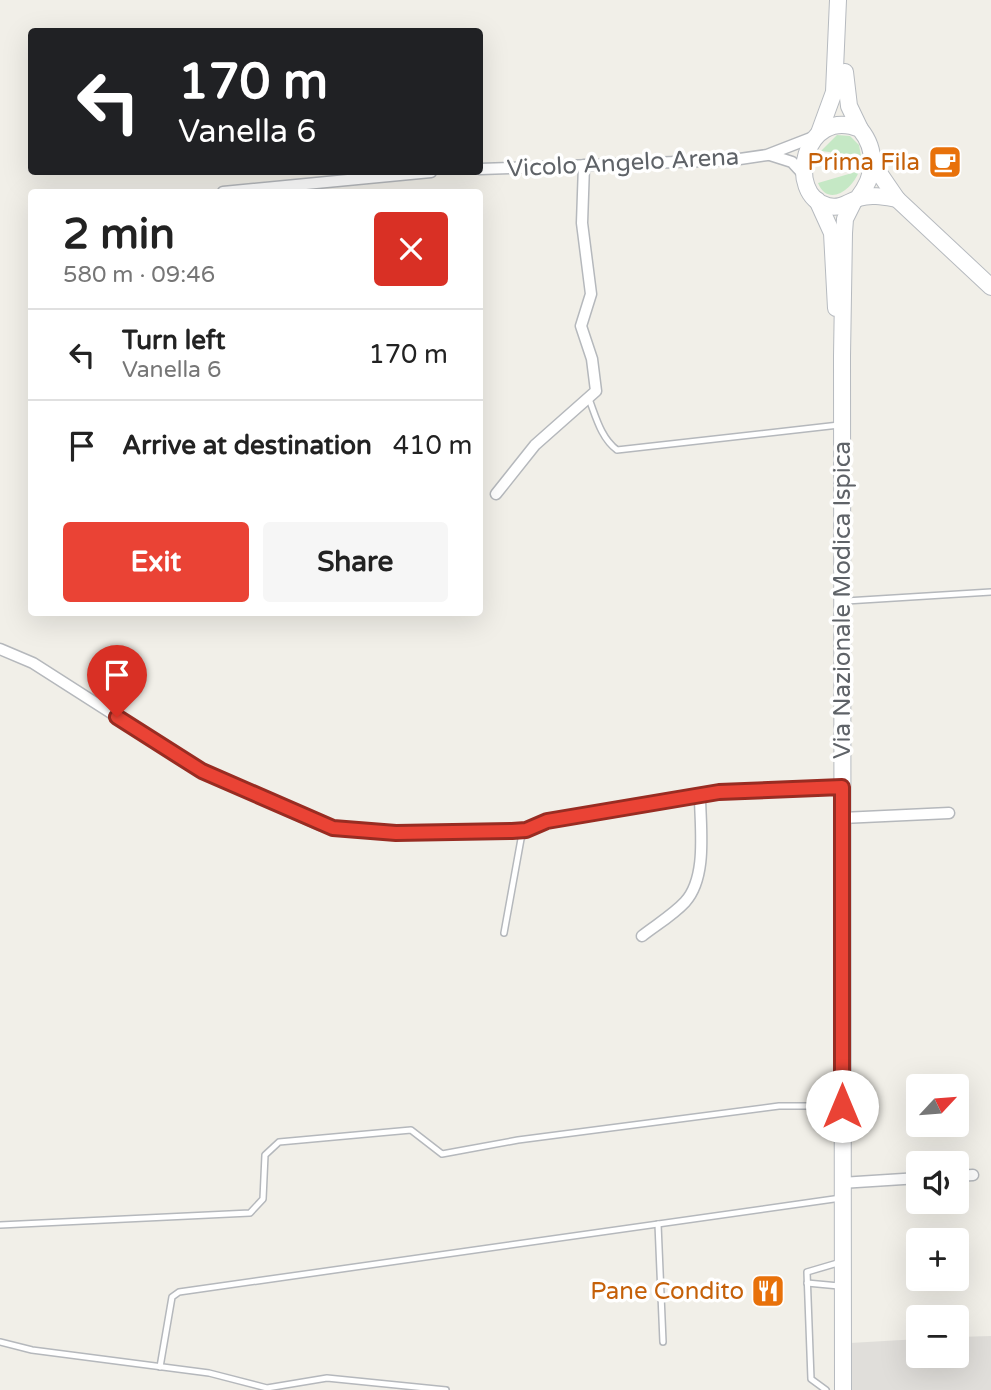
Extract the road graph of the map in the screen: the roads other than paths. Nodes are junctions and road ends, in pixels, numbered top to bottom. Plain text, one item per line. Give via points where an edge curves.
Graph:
1 (838, 0) edge
2 (844, 0) edge
3 (860, 129) junction
4 (818, 134) junction
5 (767, 155) junction
6 (873, 164) junction
7 (584, 165) junction
8 (483, 169) edge
9 (400, 175) edge
10 (804, 176) junction
11 (254, 189) edge
12 (857, 199) junction
13 (897, 199) junction
14 (817, 200) junction
15 (991, 287) edge
16 (842, 356) junction
17 (589, 399) junction
18 (842, 424) junction
19 (496, 494) dead end
20 (991, 592) edge
21 (842, 601) junction
22 (0, 649) edge
23 (842, 787) junction
24 (700, 795) junction
25 (949, 813) dead end
26 (842, 818) junction
27 (526, 830) junction
28 (504, 933) dead end
29 (642, 936) dead end
30 (842, 1106) junction
31 (969, 1175) edge
32 (973, 1175) dead end
33 (906, 1180) edge
34 (841, 1190) junction
35 (658, 1224) junction
36 (0, 1225) edge
37 (841, 1262) junction
38 (807, 1283) junction
39 (842, 1287) junction
40 (0, 1342) edge
41 (663, 1342) dead end
42 (160, 1367) junction
43 (446, 1390) edge
44 (826, 1390) edge
45 (842, 1390) edge

1 - 4 main road via 834,92
2 - 3 main road via 845,91
3 - 4 main road via 837,124
3 - 6 main road
4 - 5 street, Vicolo Angelo Arena
4 - 10 main road via 807,152
5 - 7 street, Vicolo Angelo Arena
5 - 10 street via 784,157
6 - 12 main road
6 - 13 main road
7 - 8 street, Vicolo Angelo Arena
7 - 17 street via 582,223 591,294 582,326 596,391
9 - 11 street
10 - 14 main road
12 - 13 main road
12 - 14 main road via 832,207
12 - 16 main road via 845,219
13 - 15 main road
14 - 16 main road via 832,233 832,281
16 - 18 main road, Via Nazionale Modica Ispica
17 - 18 lane via 602,432 617,450
17 - 19 street via 535,445
18 - 21 main road, Via Nazionale Modica Ispica
20 - 21 lane
21 - 23 main road, Via Nazionale Modica Ispica
22 - 27 street via 33,663 202,771 320,825 396,833
23 - 24 street
23 - 26 main road, Via Nazionale Modica Ispica
24 - 27 street via 547,821
24 - 29 street via 700,854 692,892
25 - 26 street
26 - 30 main road, Via Nazionale Modica Ispica
27 - 28 lane
30 - 34 main road, Via Nazionale Modica Ispica
30 - 36 lane via 779,1106 442,1154 411,1130 279,1142 265,1155 263,1199 250,1213
31 - 32 street
33 - 34 street
34 - 35 lane
34 - 37 main road, Via Nazionale Modica Ispica
35 - 41 lane
35 - 42 lane via 179,1292 172,1297
37 - 38 lane via 807,1272
37 - 39 main road, Via Nazionale Modica Ispica
38 - 39 lane
38 - 44 lane via 811,1379
39 - 45 main road, Via Nazionale Modica Ispica
40 - 42 lane
42 - 43 lane via 209,1373 267,1388 327,1378

